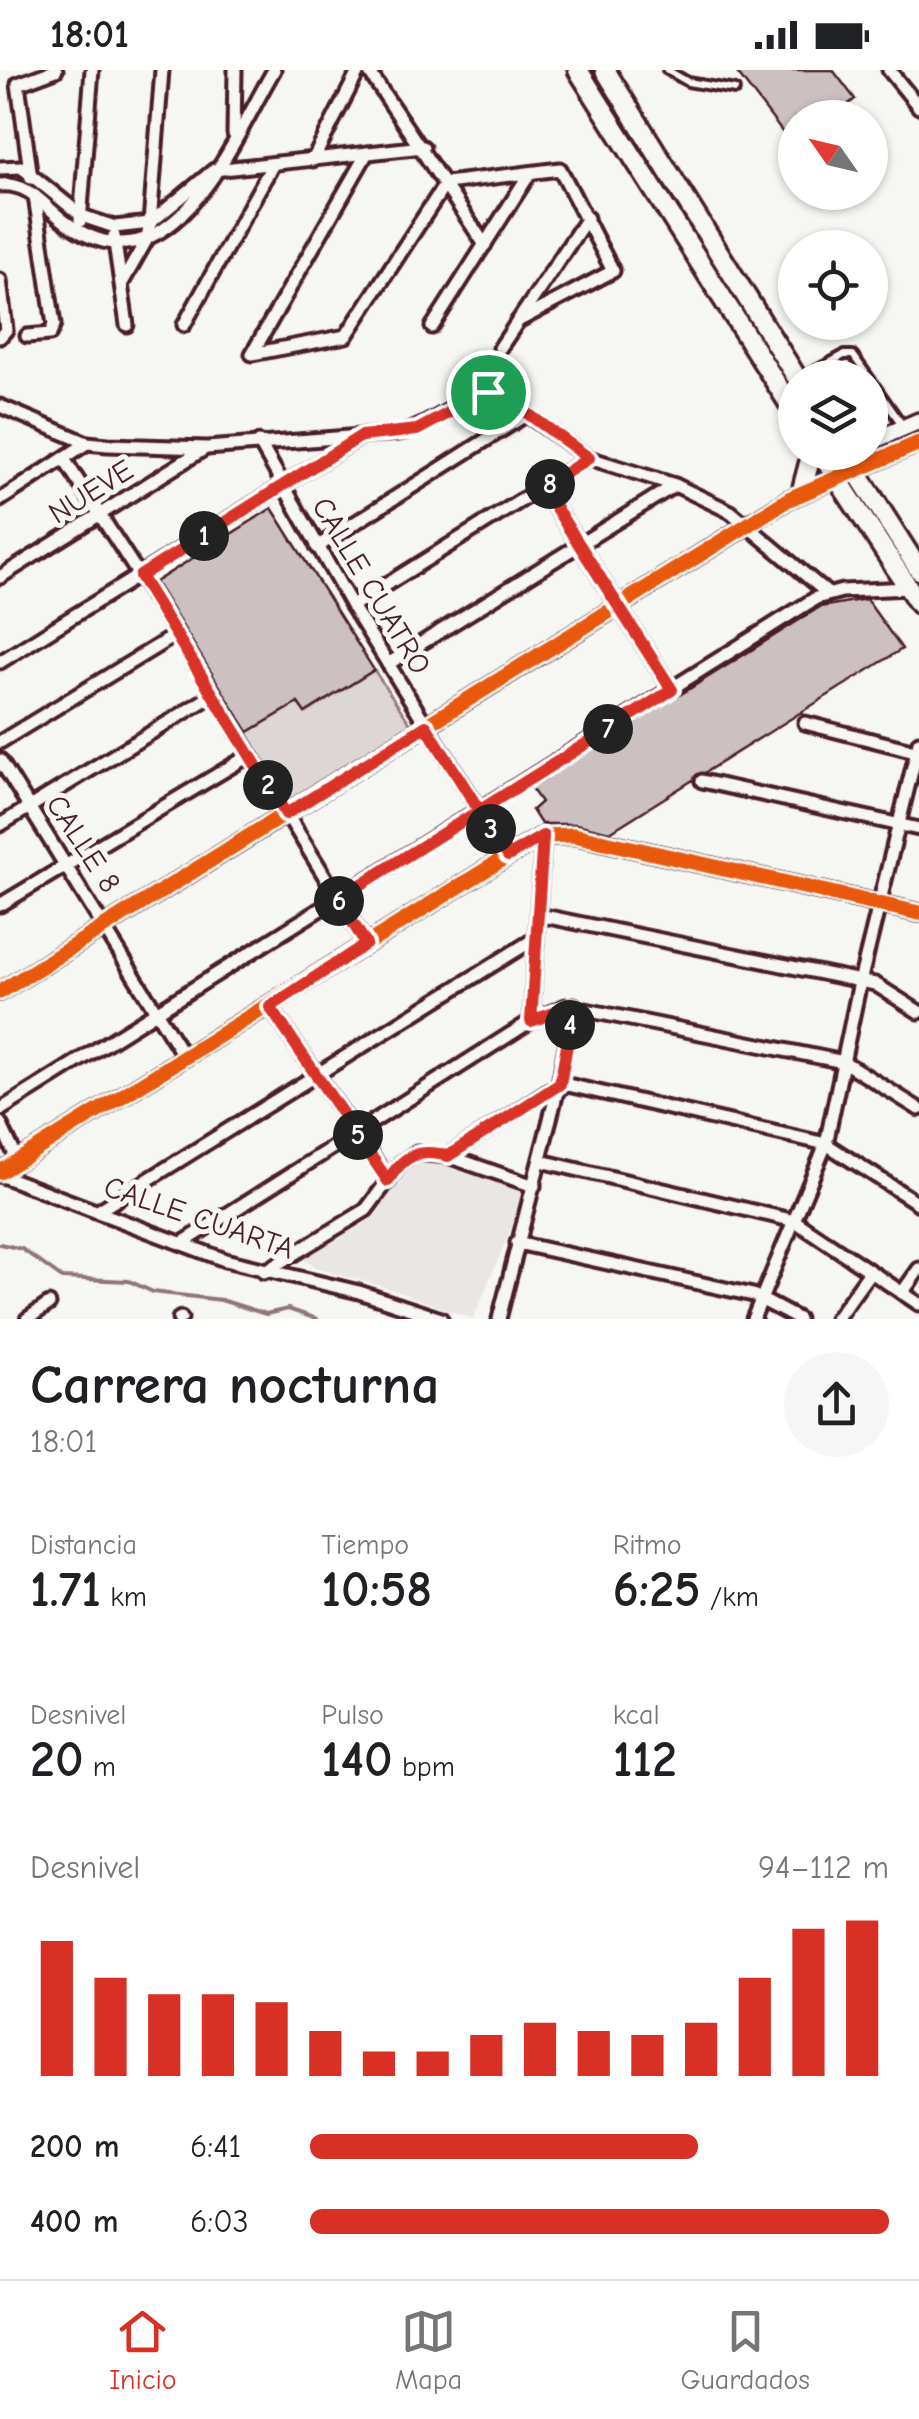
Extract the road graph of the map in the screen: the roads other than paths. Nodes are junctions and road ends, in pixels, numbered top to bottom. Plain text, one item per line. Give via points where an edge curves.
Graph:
1 (56, 70) edge
2 (92, 70) edge
3 (162, 70) edge
4 (236, 70) edge
5 (274, 70) edge
6 (359, 70) edge
7 (368, 70) edge
8 (578, 70) edge
9 (605, 70) edge
10 (667, 70) edge
11 (889, 70) edge
12 (735, 90) dead end
13 (918, 102) edge
14 (234, 138) junction
15 (422, 148) junction
16 (367, 154) junction
17 (312, 160) junction
18 (273, 164) junction
19 (0, 168) edge
20 (214, 170) junction
21 (530, 173) junction
22 (30, 174) junction
23 (446, 183) junction
24 (0, 185) edge
25 (34, 194) junction
26 (82, 216) junction
27 (587, 218) junction
28 (150, 223) junction
29 (115, 227) junction
30 (76, 230) junction
31 (147, 239) junction
32 (114, 241) junction
33 (485, 245) junction
34 (0, 280) edge
35 (122, 283) junction
36 (518, 321) junction
37 (128, 325) dead end
38 (184, 325) dead end
39 (432, 327) dead end
40 (27, 336) dead end
41 (0, 337) edge
42 (500, 348) dead end
43 (789, 360) edge
44 (834, 360) edge
45 (857, 360) edge
46 (778, 386) edge
47 (888, 397) edge
48 (6, 408) edge
49 (528, 414) junction
50 (0, 418) edge
51 (911, 424) edge
52 (888, 434) edge
53 (361, 436) junction
54 (258, 442) junction
55 (87, 443) junction
56 (919, 443) edge
57 (207, 448) junction
58 (64, 458) junction
59 (589, 458) junction
60 (816, 470) edge
61 (817, 470) edge
62 (829, 470) edge
63 (850, 470) edge
64 (856, 472) junction
65 (675, 486) junction
66 (803, 486) joint
67 (282, 487) junction
68 (543, 488) junction
69 (788, 499) junction
70 (0, 500) edge
71 (101, 517) junction
72 (747, 524) junction
73 (580, 546) junction
74 (317, 547) junction
75 (919, 570) edge
76 (0, 576) edge
77 (140, 576) junction
78 (826, 593) junction
79 (914, 596) edge
80 (352, 606) junction
81 (618, 606) junction
82 (177, 634) junction
83 (0, 662) edge
84 (388, 664) junction
85 (672, 690) junction
86 (213, 695) junction
87 (805, 724) dead end
88 (426, 726) junction
89 (0, 742) edge
90 (918, 749) edge
91 (250, 755) junction
92 (0, 760) edge
93 (702, 781) dead end
94 (30, 808) junction
95 (478, 809) junction
96 (286, 814) junction
97 (900, 824) junction
98 (0, 825) edge
99 (919, 828) edge
100 (543, 836) junction
101 (508, 856) junction
102 (67, 864) junction
103 (338, 899) junction
104 (880, 905) junction
105 (0, 906) edge
106 (919, 913) edge
107 (539, 915) junction
108 (106, 926) junction
109 (536, 938) junction
110 (366, 944) junction
111 (860, 982) junction
112 (0, 992) edge
113 (574, 1006) junction
114 (270, 1007) junction
115 (156, 1010) junction
116 (919, 1012) edge
117 (531, 1021) junction
118 (186, 1058) junction
119 (844, 1062) junction
120 (316, 1073) junction
121 (560, 1084) junction
122 (919, 1109) edge
123 (0, 1110) edge
124 (0, 1123) edge
125 (356, 1132) junction
126 (826, 1144) junction
127 (448, 1156) junction
128 (18, 1160) junction
129 (541, 1161) junction
130 (0, 1173) edge
131 (388, 1181) junction
132 (534, 1186) junction
133 (919, 1204) edge
134 (98, 1210) junction
135 (795, 1222) junction
136 (184, 1242) junction
137 (518, 1242) junction
138 (919, 1269) edge
139 (264, 1272) junction
140 (870, 1272) junction
141 (902, 1293) junction
142 (761, 1298) junction
143 (49, 1304) dead end
144 (919, 1304) edge
145 (27, 1319) edge
146 (441, 1319) edge
147 (498, 1319) edge
148 (753, 1319) edge
149 (798, 1319) edge
150 (836, 1319) edge

1 - 22 street via 18,84
2 - 26 street
3 - 28 street
4 - 14 street
5 - 14 street
6 - 17 street
7 - 15 street
8 - 46 main road
9 - 43 main road
10 - 12 lane via 688,82
11 - 13 street
14 - 20 street
15 - 16 street
15 - 23 street
16 - 17 street
16 - 23 street via 252,354 346,336
17 - 18 street
18 - 20 street
18 - 38 street
19 - 22 street via 21,167
20 - 28 street
20 - 31 street via 186,214
21 - 23 street
21 - 27 street via 564,172
21 - 33 street
22 - 25 street
22 - 26 street
23 - 33 street
24 - 25 street
25 - 30 street
25 - 40 street via 54,324 50,334
26 - 29 street
26 - 30 street
27 - 36 street
27 - 36 street via 614,271
28 - 29 street
28 - 31 street
29 - 32 street
30 - 32 street
31 - 32 street
31 - 35 street
32 - 35 street
33 - 39 street
34 - 41 street via 6,330
35 - 37 street
36 - 42 street
44 - 45 lane
47 - 51 lane
48 - 50 street
48 - 55 street
49 - 53 street via 488,392 417,430
49 - 59 street
49 - 74 street
51 - 52 street
53 - 54 street
53 - 67 street
54 - 57 street
54 - 67 street, CALLE CUATRO
55 - 57 street
55 - 58 street
56 - 64 street
57 - 71 street, NUEVE
58 - 70 street
58 - 71 street
59 - 65 street
59 - 68 street
60 - 69 street
61 - 66 main road
62 - 79 main road
63 - 64 street
64 - 75 main road
65 - 72 street
65 - 73 street
66 - 69 street
67 - 74 street, CALLE CUATRO
67 - 77 street
68 - 73 street
68 - 80 street
69 - 72 street
71 - 76 street, NUEVE
71 - 77 street
72 - 78 street
72 - 81 street
73 - 81 street
73 - 84 street
74 - 80 street, CALLE CUATRO
77 - 82 street
77 - 83 street
78 - 79 street
78 - 85 street
80 - 84 street, CALLE CUATRO
81 - 85 street
81 - 88 street
82 - 86 street
82 - 89 street
84 - 88 street, CALLE CUATRO
85 - 95 street
86 - 91 street
86 - 94 street
87 - 90 street
88 - 95 street, CALLE CUATRO
88 - 96 street
90 - 97 street
91 - 96 street
91 - 102 street
92 - 94 street, CALLE 8
93 - 97 street
94 - 98 street
94 - 102 street, CALLE 8
95 - 101 street, CALLE CUATRO
95 - 103 street
96 - 103 street
96 - 108 street
97 - 99 street
97 - 104 street
100 - 101 street
100 - 104 street via 574,835
100 - 107 street
101 - 110 street
102 - 105 street
102 - 108 street, CALLE 8
103 - 110 street
103 - 115 street
104 - 106 street
104 - 111 street
107 - 109 street
107 - 111 street
108 - 112 street
108 - 115 street, CALLE 8
109 - 117 street
109 - 120 street
110 - 114 street
111 - 116 street
111 - 119 street
113 - 117 street
113 - 119 street
113 - 121 street
114 - 118 street
114 - 120 street
115 - 118 street, CALLE 8
115 - 123 street
117 - 125 street
118 - 128 street
119 - 122 street
119 - 126 street
120 - 125 street
120 - 134 street
121 - 126 street
121 - 127 street
121 - 129 street
124 - 128 street
125 - 131 street
125 - 136 street
126 - 133 street
126 - 135 street
127 - 131 street via 416,1153
127 - 132 street
128 - 130 street
129 - 132 street
129 - 135 street
130 - 134 street, CALLE CUARTA
131 - 139 street via 366,1210
132 - 137 street
134 - 136 street, CALLE CUARTA
135 - 140 street
135 - 142 street
136 - 139 street, CALLE CUARTA
137 - 142 street
137 - 147 street
138 - 141 street
139 - 146 street, CALLE CUARTA via 359,1292
140 - 141 street
140 - 150 street
141 - 144 street
142 - 148 street
142 - 149 street
143 - 145 street

